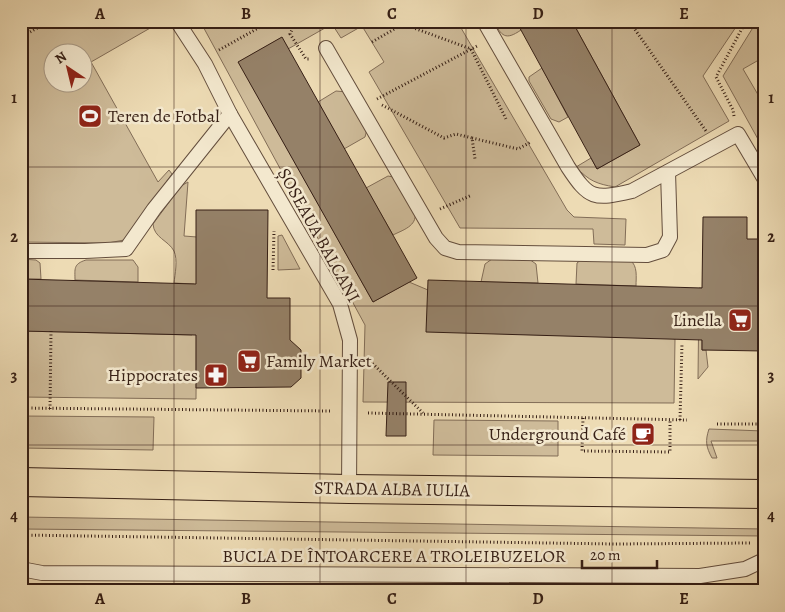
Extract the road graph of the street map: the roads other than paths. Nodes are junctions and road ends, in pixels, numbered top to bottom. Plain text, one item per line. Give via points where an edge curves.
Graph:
1 (177, 21) edge
2 (484, 21) edge
3 (326, 48) dead end
4 (230, 114) junction
5 (668, 172) junction
6 (764, 178) edge
7 (21, 250) edge
8 (21, 482) edge
9 (349, 489) junction
10 (764, 494) edge
11 (764, 560) edge
12 (21, 569) edge

1 - 4 lane, ȘOSEAUA BALCANI via 205,64
2 - 5 lane via 581,187 598,196 614,195 632,191
3 - 5 lane via 436,238 445,248 458,252 647,255 662,250 670,237
4 - 7 lane via 126,249
4 - 9 lane, ȘOSEAUA BALCANI via 340,304 350,340
5 - 6 lane via 738,134
8 - 9 main road, STRADA ALBA IULIA
9 - 10 main road, STRADA ALBA IULIA
11 - 12 lane, BUCLA DE ÎNTOARCERE A TROLEIBUZELOR via 745,569 700,576 42,573

